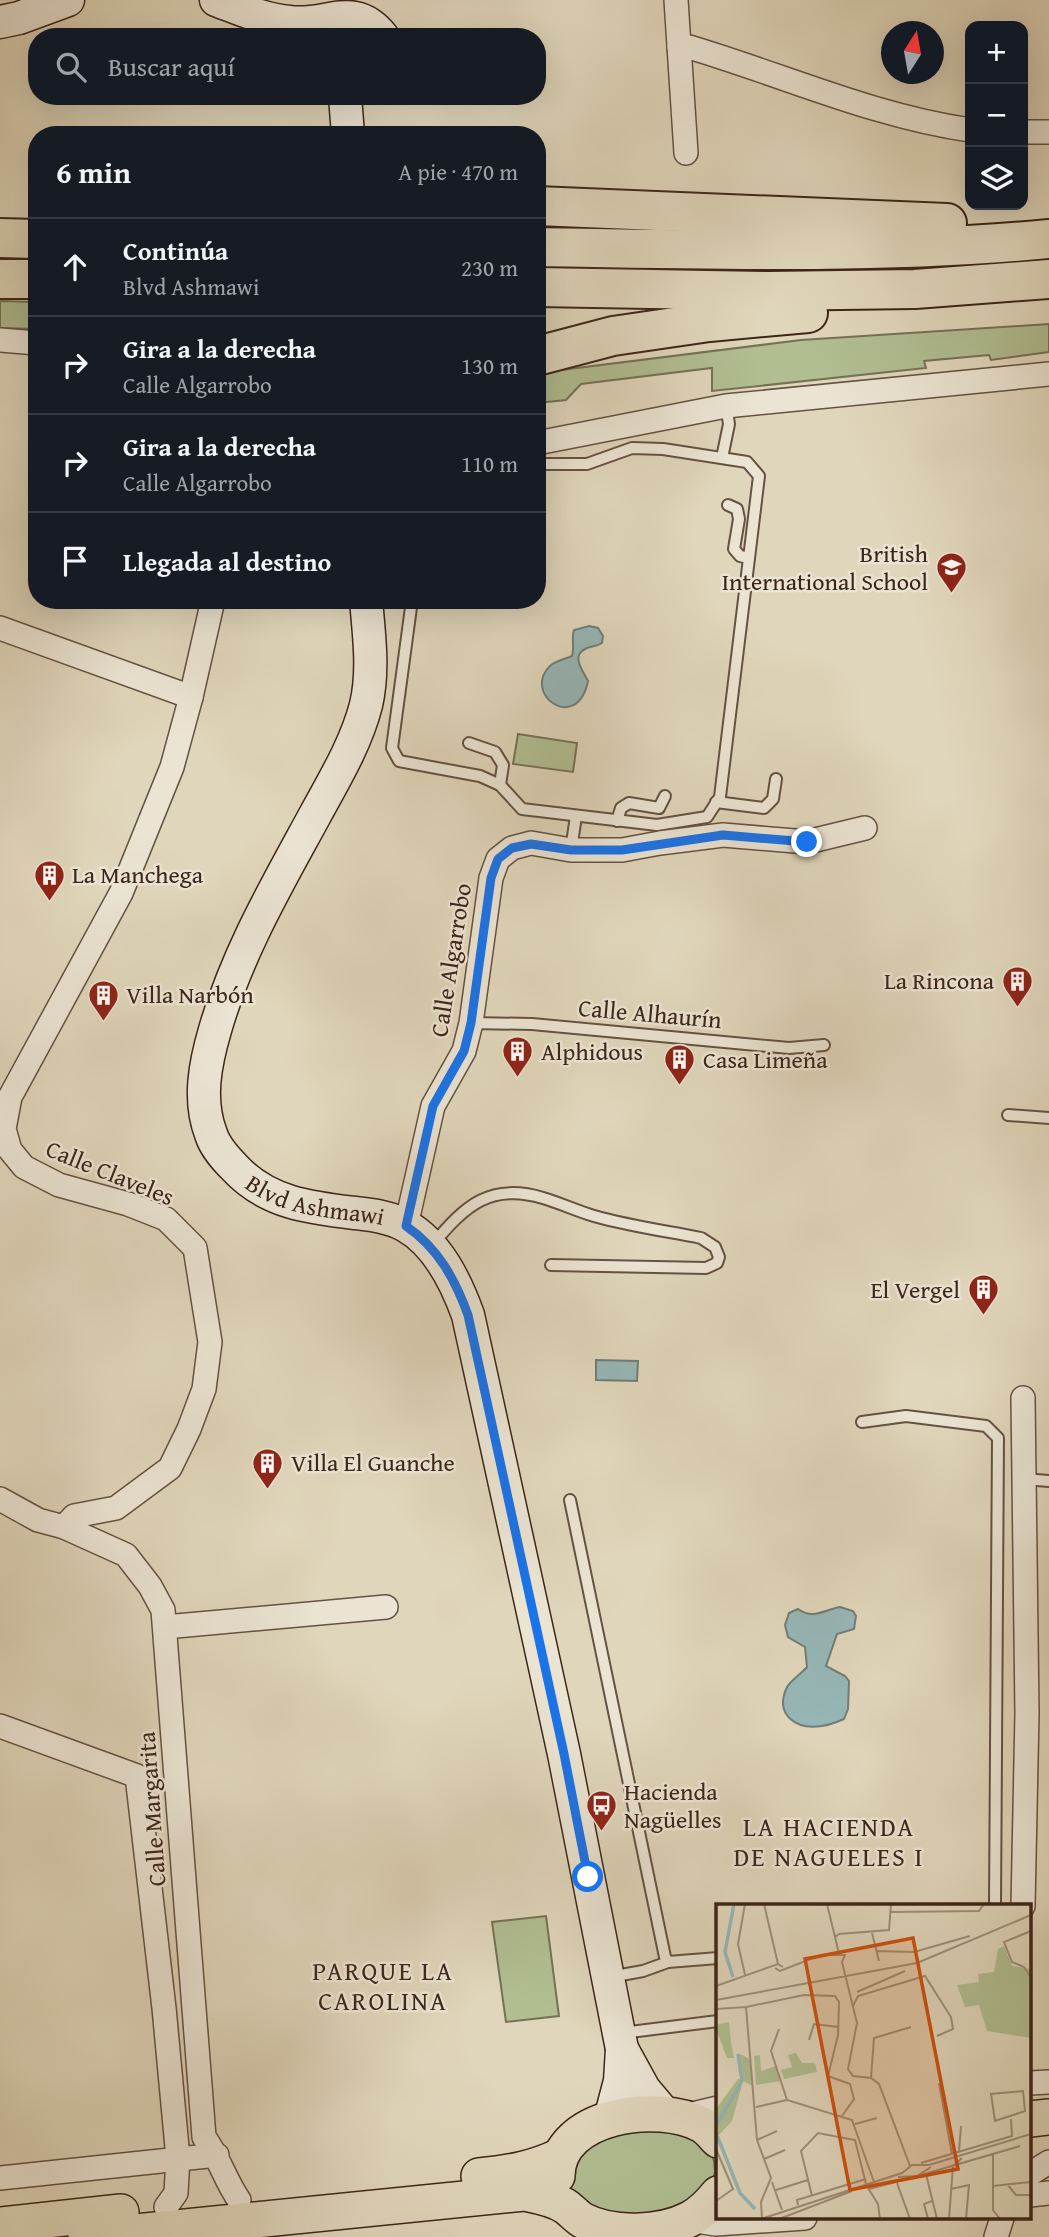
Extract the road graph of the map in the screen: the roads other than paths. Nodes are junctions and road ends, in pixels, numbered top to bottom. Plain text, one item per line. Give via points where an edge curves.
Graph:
1 (68, 0) edge
2 (676, 0) edge
3 (229, 5) edge
4 (323, 17) edge
5 (0, 22) edge
6 (263, 28) edge
7 (377, 28) edge
8 (679, 47) junction
9 (346, 105) edge
10 (347, 126) edge
11 (965, 129) edge
12 (1028, 132) edge
13 (1049, 132) edge
14 (686, 153) dead end
15 (546, 206) edge
16 (0, 238) edge
17 (28, 239) edge
18 (1044, 240) edge
19 (546, 247) edge
20 (0, 279) edge
21 (28, 279) edge
22 (1049, 279) edge
23 (546, 287) edge
24 (915, 289) junction
25 (0, 341) edge
26 (28, 343) edge
27 (546, 354) edge
28 (1049, 374) edge
29 (726, 406) junction
30 (546, 441) edge
31 (722, 458) junction
32 (546, 464) edge
33 (728, 506) dead end
34 (749, 558) junction
35 (211, 609) edge
36 (367, 609) edge
37 (411, 609) edge
38 (0, 628) edge
39 (191, 697) junction
40 (469, 743) dead end
41 (776, 779) dead end
42 (500, 785) junction
43 (664, 796) dead end
44 (716, 802) junction
45 (576, 816) junction
46 (617, 821) junction
47 (865, 828) dead end
48 (571, 850) junction
49 (471, 1023) junction
50 (824, 1045) dead end
51 (1008, 1115) dead end
52 (1049, 1118) edge
53 (406, 1226) junction
54 (431, 1246) junction
55 (551, 1265) dead end
56 (1023, 1398) dead end
57 (862, 1422) dead end
58 (1024, 1479) junction
59 (1049, 1481) edge
60 (0, 1499) edge
61 (570, 1500) dead end
62 (116, 1508) junction
63 (64, 1527) junction
64 (112, 1548) junction
65 (386, 1607) dead end
66 (165, 1627) junction
67 (0, 1726) edge
68 (995, 1904) edge
69 (1023, 1904) edge
70 (716, 1958) edge
71 (668, 1962) junction
72 (608, 1977) junction
73 (716, 2021) edge
74 (621, 2041) junction
75 (673, 2116) junction
76 (610, 2119) junction
77 (716, 2129) edge
78 (217, 2155) junction
79 (560, 2156) junction
80 (178, 2158) junction
81 (1049, 2162) edge
82 (1032, 2173) edge
83 (0, 2178) edge
84 (716, 2196) edge
85 (239, 2200) junction
86 (565, 2206) junction
87 (689, 2220) junction
88 (793, 2220) edge
89 (1001, 2220) edge
90 (171, 2224) edge
91 (0, 2225) edge
92 (735, 2230) edge
93 (601, 2233) edge
94 (86, 2237) edge
95 (996, 2237) edge

1 - 5 street
2 - 8 street
3 - 4 street via 291,23
3 - 6 street
4 - 7 street via 351,13
8 - 11 street via 755,66 892,114
8 - 14 street
9 - 10 street
12 - 13 street
15 - 18 highway via 966,224
16 - 17 highway
18 - 19 highway via 763,251
20 - 21 highway
22 - 24 highway
23 - 24 highway
24 - 27 highway via 842,310 613,336
25 - 26 street
28 - 29 street
29 - 30 street
29 - 31 lane via 729,424
31 - 32 lane via 632,448 587,464
31 - 34 lane via 747,462 759,476
33 - 34 lane via 737,509 739,519 734,550
34 - 44 lane
35 - 39 street, Calle Claveles
36 - 53 street, Blvd Ashmawi via 371,660 360,725 232,976 210,1047 204,1098 216,1146 257,1187 295,1204 376,1216
37 - 42 lane via 392,748 399,761 480,776
38 - 39 street
39 - 62 street, Calle Claveles via 172,767 121,893 9,1097 4,1129 10,1150 24,1167 59,1185 166,1219 195,1248 210,1342 204,1389 170,1468
40 - 42 lane via 495,752 503,765
41 - 44 lane via 772,799 764,808
42 - 45 lane via 522,808
43 - 46 lane via 659,808 629,803 621,808
44 - 46 lane via 707,817 657,825
45 - 46 lane
45 - 48 lane
47 - 48 street, Calle Algarrobo via 807,842 723,835 622,850
48 - 49 street, Calle Algarrobo via 531,844 512,848 498,859 491,878
49 - 50 lane, Calle Alhaurín via 532,1024 789,1048
49 - 53 street, Calle Algarrobo via 464,1051 433,1106
51 - 52 lane
53 - 54 street, Blvd Ashmawi
54 - 55 lane via 457,1216 483,1199 505,1192 701,1238 715,1247 719,1257 706,1268
54 - 72 street, Blvd Ashmawi via 449,1272 468,1315
56 - 58 street
57 - 68 lane via 906,1416 986,1426 998,1438
58 - 59 lane
58 - 69 street via 1027,1713
60 - 63 street, Calle Margarita via 38,1520
61 - 71 lane
62 - 63 street, Calle Claveles via 74,1516
62 - 64 street
63 - 64 street, Calle Margarita
64 - 66 street, Calle Margarita via 126,1555 150,1586 163,1610
65 - 66 street
66 - 78 street, Calle Margarita via 204,2137
67 - 80 street via 137,1776
70 - 71 lane
71 - 72 lane
72 - 74 street, Blvd Ashmawi
73 - 74 lane
74 - 75 street, Blvd Ashmawi via 644,2089
74 - 76 street, Blvd Ashmawi via 620,2081
75 - 76 main road
75 - 77 main road
76 - 79 main road via 569,2140
78 - 80 street
78 - 85 street, Calle Margarita
79 - 85 main road via 516,2173
79 - 86 main road via 557,2185
80 - 83 street
80 - 90 street
81 - 82 street
84 - 87 main road
85 - 90 main road
86 - 90 main road via 524,2193
86 - 93 main road
87 - 92 street
87 - 93 main road via 655,2229
88 - 92 street
89 - 95 street
90 - 91 main road
90 - 94 main road

